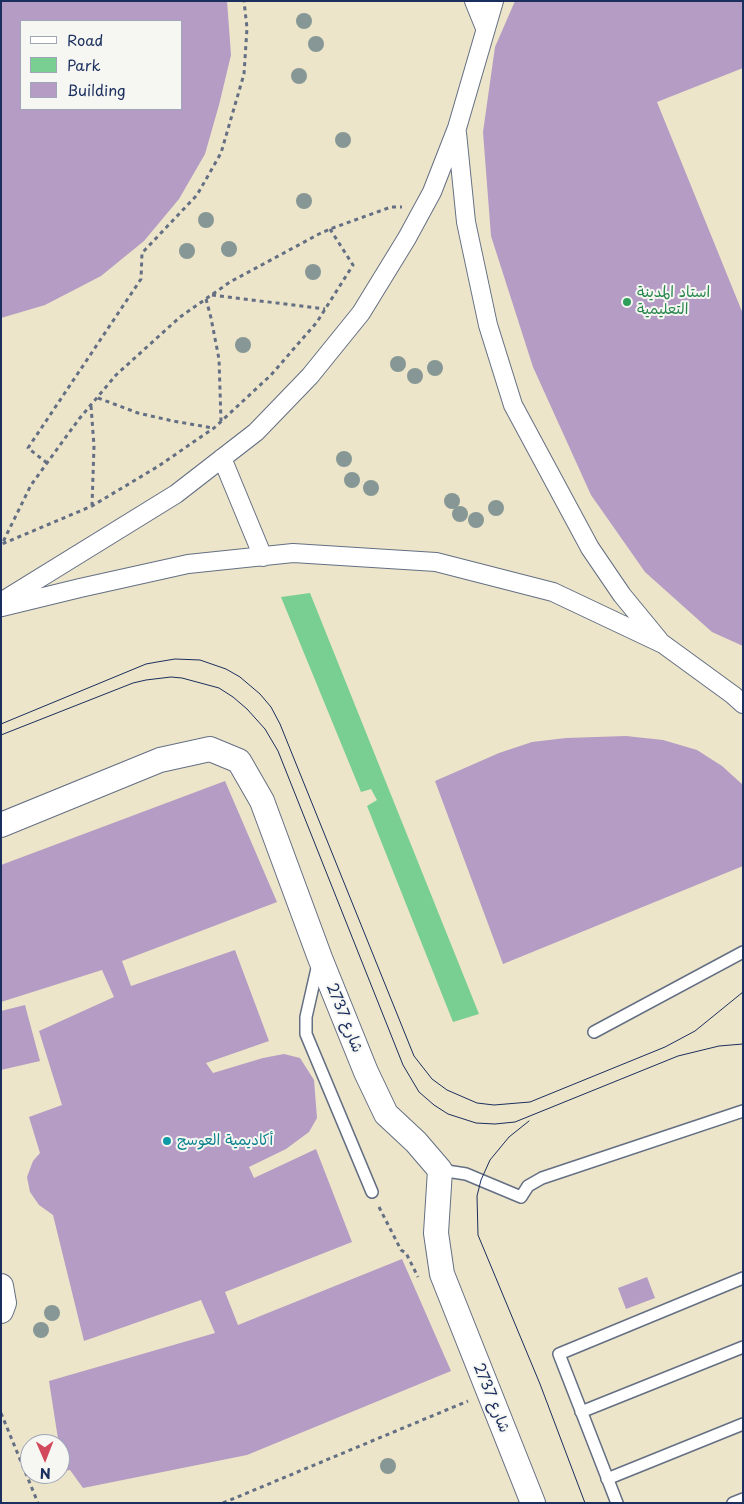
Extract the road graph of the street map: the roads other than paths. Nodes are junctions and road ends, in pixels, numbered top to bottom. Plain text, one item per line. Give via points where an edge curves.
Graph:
1 (474, 1) edge
2 (494, 1) edge
3 (485, 28) junction
4 (457, 128) junction
5 (222, 458) junction
6 (263, 557) junction
7 (1, 602) edge
8 (1, 607) edge
9 (663, 644) junction
10 (743, 704) edge
11 (1, 826) edge
12 (743, 952) edge
13 (320, 958) junction
14 (594, 1032) dead end
15 (743, 1111) edge
16 (440, 1170) junction
17 (372, 1192) road end
18 (743, 1278) edge
19 (1, 1286) edge
20 (1, 1311) edge
21 (743, 1347) edge
22 (581, 1412) junction
23 (743, 1424) edge
24 (607, 1479) junction
25 (743, 1499) edge
26 (533, 1503) edge
27 (616, 1503) edge
28 (733, 1503) edge

1 - 3 street
2 - 3 street
3 - 4 street
4 - 5 street via 425,206 355,320 310,376 256,432
4 - 9 street via 466,222 488,325 513,405 590,548 622,596
5 - 6 street
5 - 7 street via 176,494
6 - 8 street via 188,564
6 - 9 street via 294,553 436,562 553,592
9 - 10 street
11 - 13 street, شارع 2737 via 160,760 210,749 239,762 262,801
12 - 14 lane
13 - 16 street, شارع 2737 via 386,1114
13 - 17 lane via 306,1017 306,1034
15 - 16 lane via 542,1178 528,1186 521,1197 466,1174
16 - 26 street, شارع 2737 via 436,1233 442,1274
18 - 22 lane via 558,1354
19 - 20 street via 4,1303
21 - 22 lane
22 - 24 lane
23 - 24 lane
24 - 27 lane
25 - 28 lane

